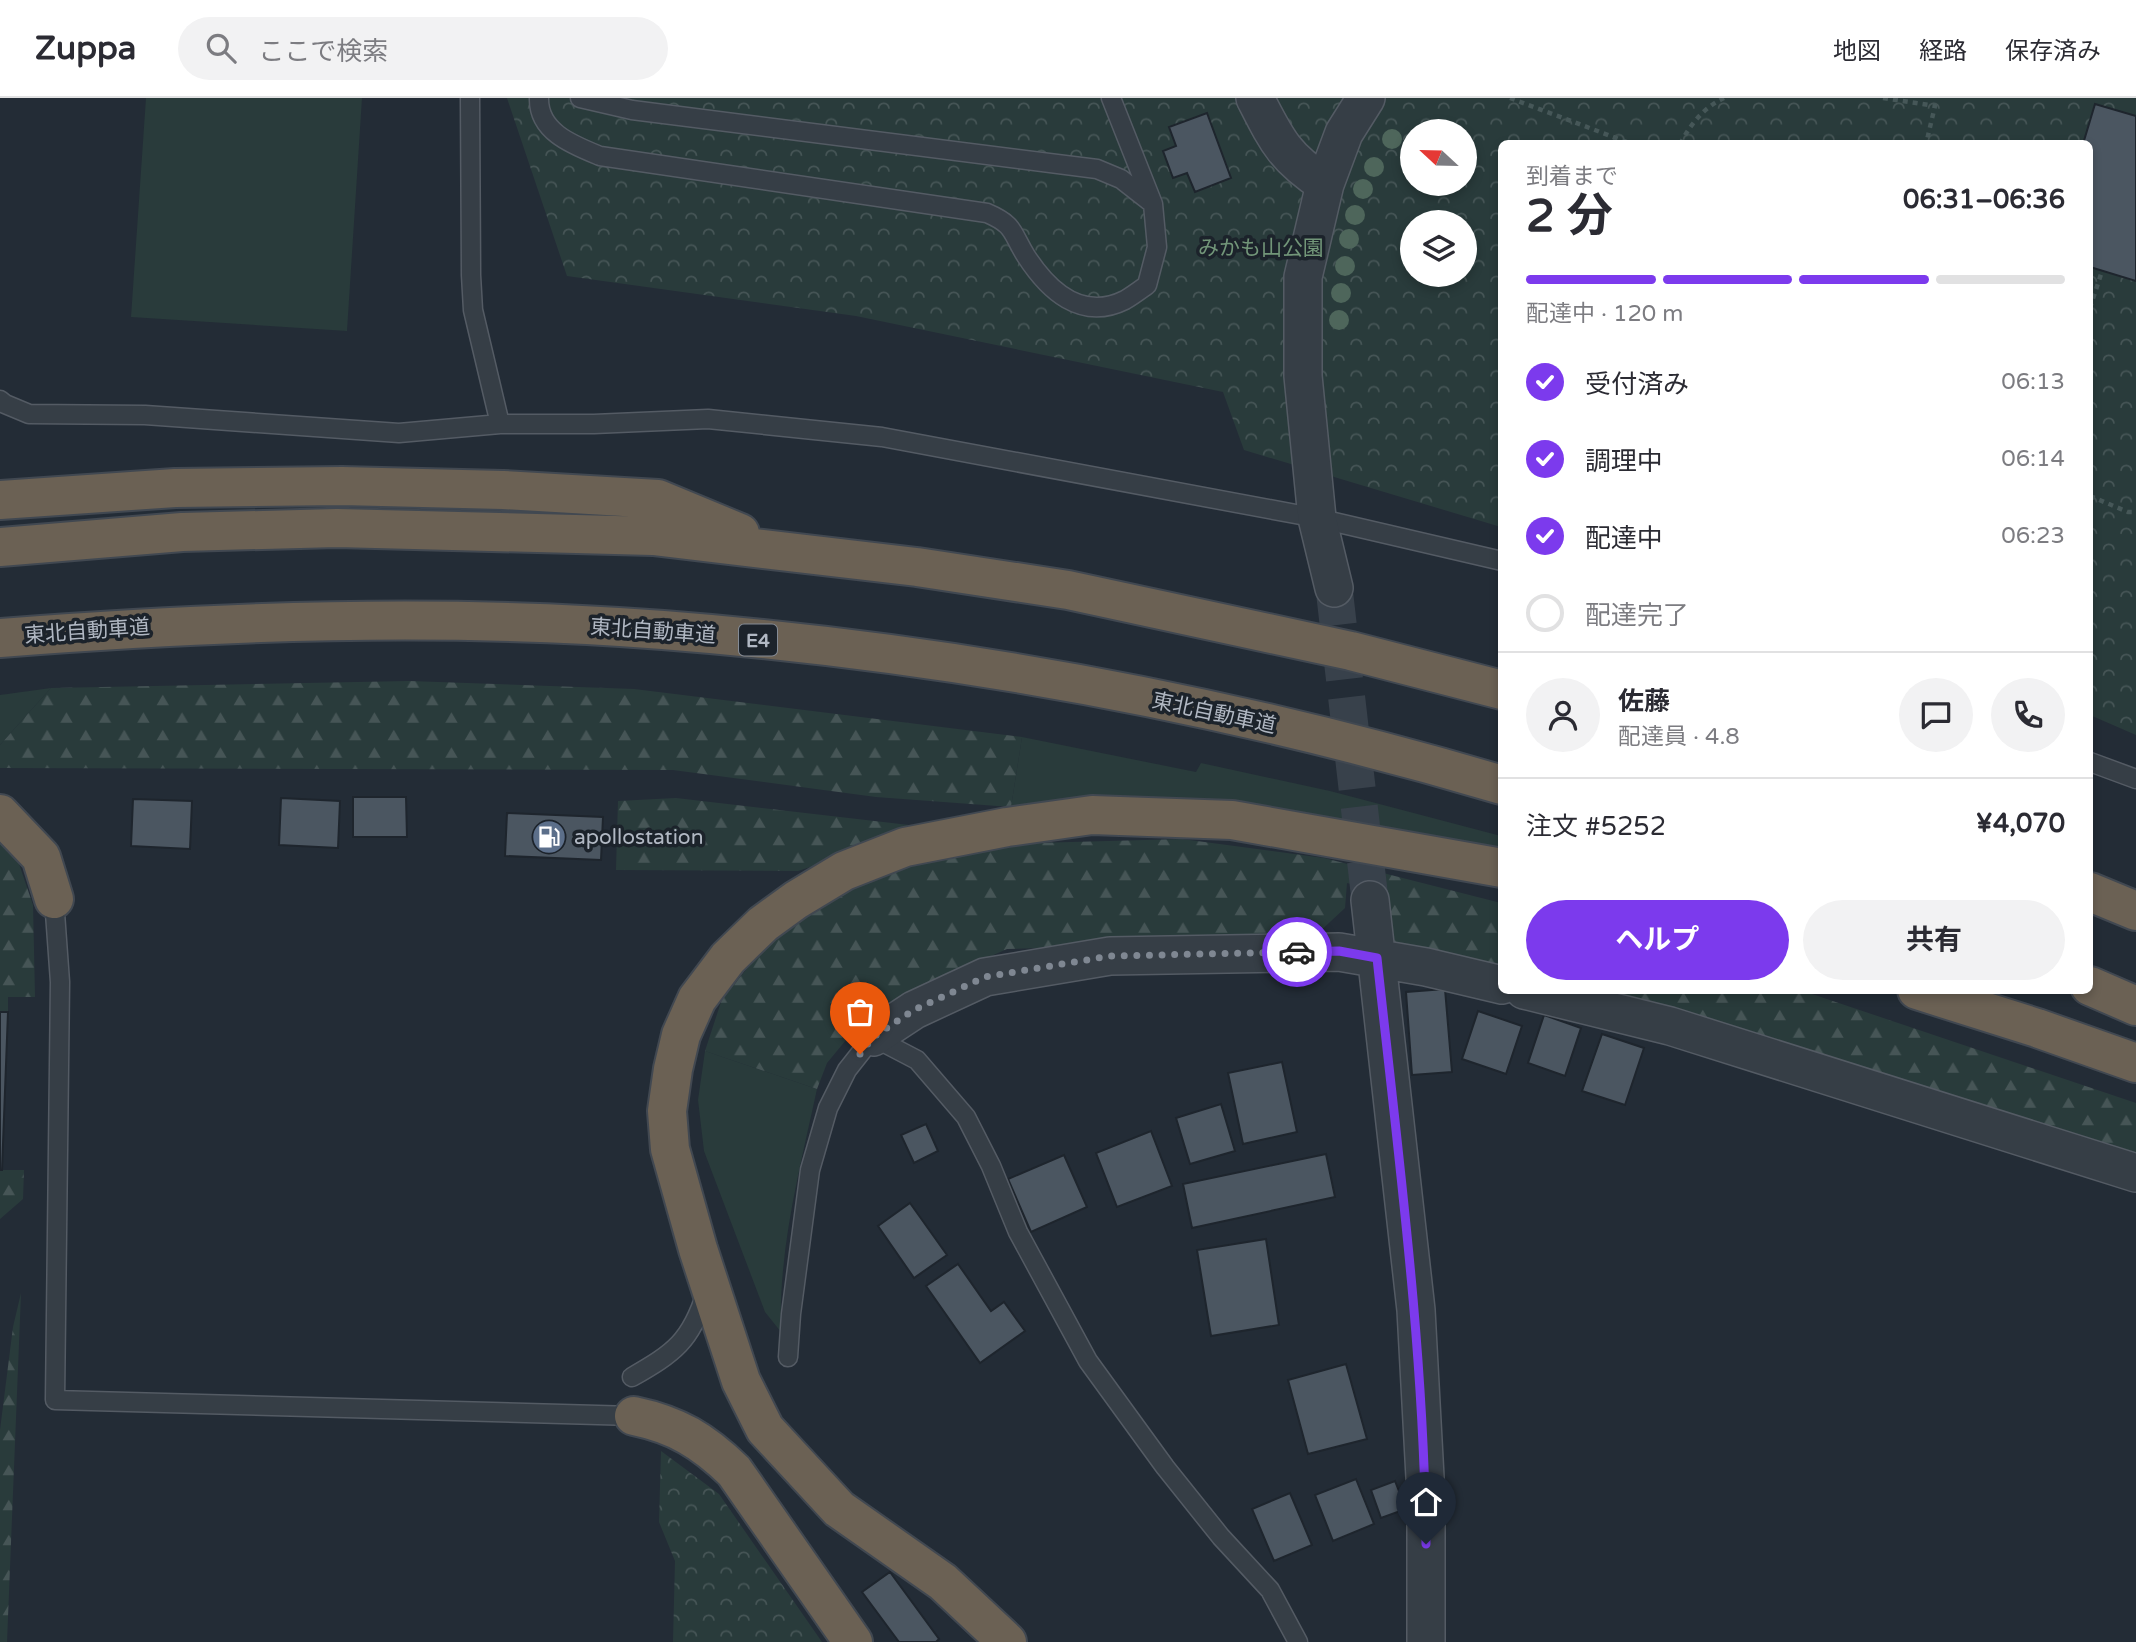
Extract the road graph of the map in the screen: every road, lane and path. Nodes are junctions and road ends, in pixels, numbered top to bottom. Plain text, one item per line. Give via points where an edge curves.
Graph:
1 (470, 98) edge
2 (539, 98) edge
3 (580, 98) edge
4 (1111, 98) edge
5 (1255, 98) edge
6 (1366, 98) edge
7 (1510, 98) edge
8 (1724, 98) edge
9 (1883, 98) edge
10 (1621, 140) edge
11 (1682, 140) edge
12 (1927, 140) edge
13 (1325, 184) junction
14 (1153, 204) junction
15 (2102, 271) dead end
16 (2093, 299) edge
17 (0, 400) edge
18 (500, 424) junction
19 (2093, 497) edge
20 (0, 500) edge
21 (2136, 512) edge
22 (1318, 518) junction
23 (0, 547) edge
24 (781, 550) junction
25 (1498, 560) edge
26 (1334, 588) tunnel mouth
27 (0, 638) edge
28 (1498, 689) edge
29 (2093, 763) edge
30 (2136, 779) edge
31 (1498, 784) edge
32 (0, 814) edge
33 (1498, 867) edge
34 (2093, 892) edge
35 (54, 899) joint
36 (1370, 900) tunnel mouth
37 (2136, 911) edge
38 (1377, 958) junction
39 (1498, 984) edge
40 (2093, 987) edge
41 (1540, 994) edge
42 (1930, 994) edge
43 (2136, 1006) edge
44 (873, 1037) junction
45 (2136, 1063) edge
46 (2136, 1172) edge
47 (709, 1283) junction
48 (788, 1357) dead end
49 (632, 1377) dead end
50 (634, 1416) joint
51 (853, 1642) edge
52 (1007, 1642) edge
53 (1298, 1642) edge
54 (1426, 1642) edge

1 - 18 lane via 473,310
2 - 14 lane via 538,110 551,129 568,144 600,156 987,213 1006,221 1051,289 1075,305 1098,308 1124,301 1147,285 1157,247
3 - 14 lane via 632,110 1097,169 1121,179
4 - 14 lane
5 - 13 street via 1277,142 1299,167
6 - 13 street via 1344,133
7 - 10 path
8 - 11 path via 1692,123
9 - 12 path via 1935,106
13 - 22 street via 1303,277 1303,376
15 - 16 path
17 - 18 lane via 29,414 145,415 398,433
18 - 22 lane via 708,419 882,437
19 - 21 path
20 - 24 highway via 175,488 342,486 658,499
22 - 25 lane
22 - 26 street
23 - 24 highway via 182,532 337,528 653,537
24 - 28 highway via 1068,590 1338,648
27 - 31 highway, 東北自動車道 / E4 via 173,625 334,621 500,622 674,631 1054,679 1326,738
29 - 30 lane
32 - 35 highway via 41,857
33 - 47 highway via 1232,820 1091,815 905,846 844,872 763,924 728,958 697,999 681,1035 667,1111 670,1149
34 - 37 highway
35 - 50 lane via 60,982 55,1400
36 - 38 street
38 - 39 street
38 - 44 street via 1339,951 1110,956 985,977 914,1010
38 - 54 street via 1416,1310 1426,1496
40 - 43 highway
41 - 46 street via 1670,1026
42 - 45 highway
44 - 48 lane via 828,1108 810,1170
44 - 53 lane via 917,1059 966,1117 1018,1232 1088,1361 1165,1467 1270,1590
47 - 49 lane via 698,1320 684,1339 662,1360
47 - 52 highway via 741,1381 765,1429 839,1509 943,1582
50 - 51 highway via 682,1431 710,1447 734,1471

